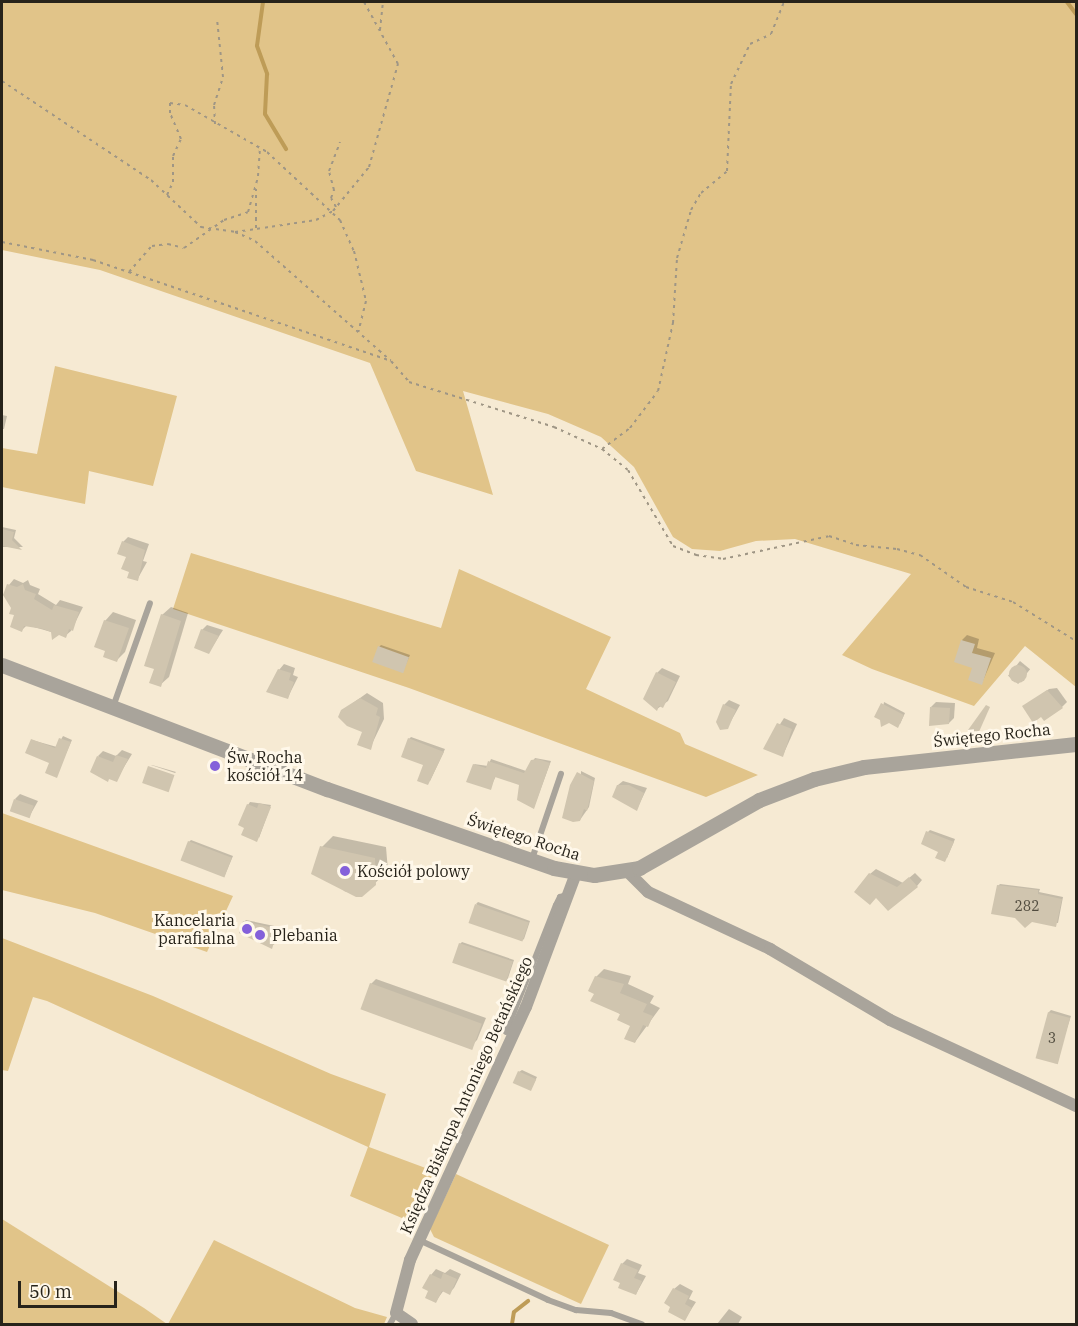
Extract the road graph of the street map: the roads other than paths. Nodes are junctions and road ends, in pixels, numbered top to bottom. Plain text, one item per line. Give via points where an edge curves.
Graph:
1 (150, 603) dead end
2 (2, 665) edge
3 (113, 708) junction
4 (1077, 744) edge
5 (561, 774) dead end
6 (531, 860) junction
7 (628, 872) junction
8 (576, 873) junction
9 (569, 894) junction
10 (506, 1032) dead end
11 (1077, 1106) edge
12 (419, 1240) junction
13 (396, 1313) junction
14 (390, 1324) edge
15 (412, 1324) edge
16 (642, 1324) edge

1 - 3 lane
2 - 3 street, Świętego Rocha
3 - 6 street, Świętego Rocha via 274,770
4 - 7 street, Świętego Rocha via 864,767 814,778 749,805 657,860
5 - 6 lane
6 - 8 street, Świętego Rocha
7 - 8 street, Świętego Rocha
7 - 11 street via 648,892 770,949 890,1020
8 - 9 street, Księdza Biskupa Antoniego Betańskiego
9 - 10 lane via 560,897 556,905
9 - 12 street, Księdza Biskupa Antoniego Betańskiego via 526,1007
12 - 13 street, Księdza Biskupa Antoniego Betańskiego
12 - 16 lane via 548,1300
13 - 14 lane
13 - 15 street

